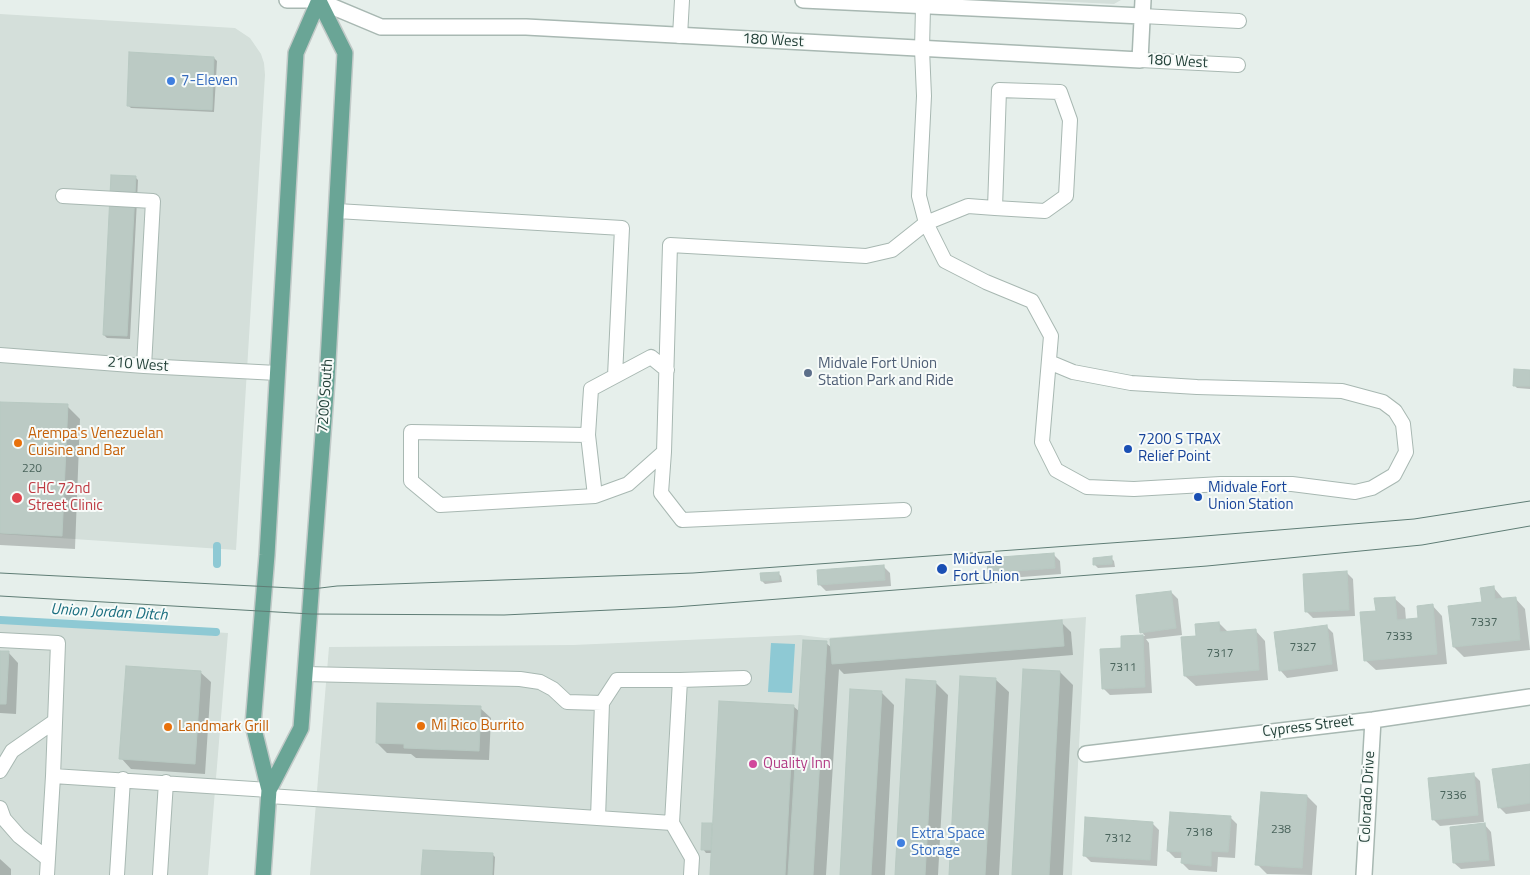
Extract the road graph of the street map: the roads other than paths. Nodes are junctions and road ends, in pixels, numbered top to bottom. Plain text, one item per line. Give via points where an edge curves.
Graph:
1 (287, 0) edge
2 (321, 0) edge
3 (682, 0) edge
4 (802, 0) edge
5 (1143, 0) edge
6 (924, 7) junction
7 (1142, 16) junction
8 (1239, 20) dead end
9 (680, 36) junction
10 (922, 49) junction
11 (1140, 60) junction
12 (1238, 65) dead end
13 (63, 196) dead end
14 (995, 208) junction
15 (338, 211) junction
16 (926, 223) junction
17 (0, 355) edge
18 (1050, 362) junction
19 (144, 366) junction
20 (667, 370) junction
21 (277, 373) junction
22 (614, 376) junction
23 (588, 435) junction
24 (664, 452) junction
25 (595, 496) junction
26 (904, 510) dead end
27 (0, 640) edge
28 (306, 674) junction
29 (744, 678) dead end
30 (680, 680) junction
31 (1530, 697) edge
32 (602, 703) junction
33 (1373, 720) junction
34 (55, 721) junction
35 (1086, 754) dead end
36 (0, 771) edge
37 (54, 776) junction
38 (123, 779) junction
39 (166, 782) junction
40 (269, 793) junction
41 (0, 808) edge
42 (598, 818) junction
43 (672, 823) junction
44 (48, 859) junction
45 (47, 875) edge
46 (117, 875) edge
47 (160, 875) edge
48 (263, 875) edge
49 (691, 875) edge
50 (1364, 875) edge

1 - 2 street
2 - 9 street, 180 West via 382,27 526,27
2 - 15 main road, 7200 South via 345,53
2 - 21 main road, 7200 South via 296,53
3 - 9 lane
4 - 6 street
5 - 7 street
6 - 7 street
6 - 10 lane
7 - 8 lane
7 - 11 street
9 - 10 street, 180 West
10 - 11 street, 180 West
10 - 16 lane via 924,96 919,196
11 - 12 lane, 180 West
13 - 19 lane via 153,201
14 - 14 lane via 1045,210 1066,196 1070,120 1060,92 1000,90
14 - 16 lane via 968,206
15 - 22 lane via 622,228
15 - 28 main road, 7200 South
16 - 18 lane via 945,261 1032,301 1051,336
16 - 20 lane via 892,250 866,256 670,246
17 - 19 lane, 210 West
18 - 18 lane via 1042,442 1056,470 1087,487 1134,490 1222,484 1292,484 1355,492 1372,488 1394,475 1406,452 1403,424 1395,411 1383,402 1342,390 1131,383 1073,372
19 - 21 lane, 210 West
20 - 22 lane via 651,357
20 - 24 lane
21 - 40 main road, 7200 South via 253,724
22 - 23 lane via 591,388
23 - 25 lane
23 - 25 lane via 411,432 411,481 440,505
24 - 25 lane via 628,484
24 - 26 lane via 660,493 682,520
27 - 34 lane via 58,643
28 - 32 lane via 520,679 540,682 568,702
28 - 40 main road, 7200 South via 301,728
29 - 30 lane
30 - 32 lane via 617,680
30 - 43 lane
31 - 33 street, Cypress Street
32 - 42 lane
33 - 35 street, Cypress Street
33 - 50 street, Colorado Drive
34 - 36 lane via 12,751
34 - 37 lane
37 - 38 lane
37 - 44 lane
38 - 39 lane
38 - 46 lane
39 - 40 lane
39 - 47 lane
40 - 42 lane
40 - 48 main road, 7200 South
41 - 44 lane via 4,819 14,830
42 - 43 lane
43 - 49 lane via 692,858
44 - 45 lane

